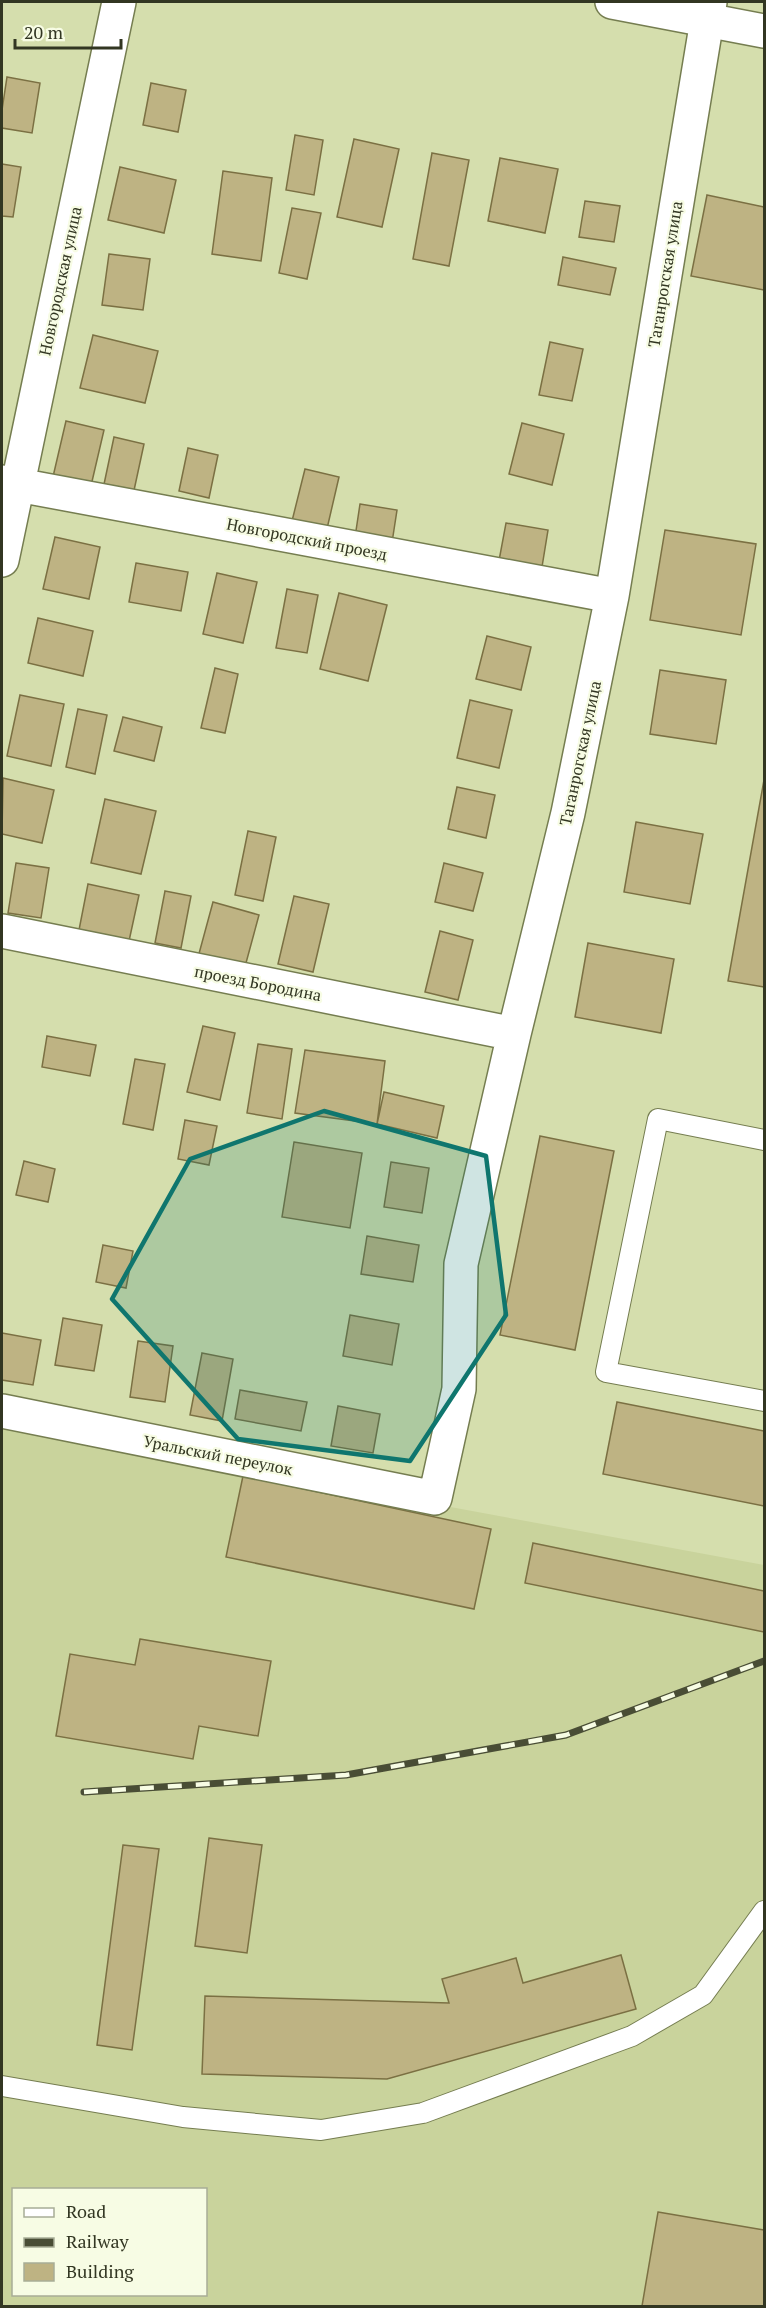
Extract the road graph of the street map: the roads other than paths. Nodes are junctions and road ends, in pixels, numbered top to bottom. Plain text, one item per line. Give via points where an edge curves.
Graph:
1 (119, 2) edge
2 (612, 2) edge
3 (708, 11) edge
4 (765, 31) edge
5 (9, 484) edge
6 (2, 560) edge
7 (612, 596) junction
8 (2, 932) edge
9 (514, 1034) junction
10 (765, 1140) edge
11 (765, 1401) edge
12 (2, 1411) edge
13 (435, 1498) joint
14 (765, 1911) edge
15 (2, 2086) edge

1 - 5 street, Новгородская улица
2 - 3 street
3 - 4 street
3 - 7 street, Таганрогская улица
5 - 6 street, Новгородская улица
5 - 7 street, Новгородский проезд
7 - 9 street, Таганрогская улица via 568,813
8 - 9 street, проезд Бородина
9 - 13 street, Таганрогская улица via 461,1264 459,1389
10 - 11 lane via 658,1119 606,1372
12 - 13 street, Уральский переулок
14 - 15 lane via 703,1995 632,2036 423,2113 321,2130 183,2117

